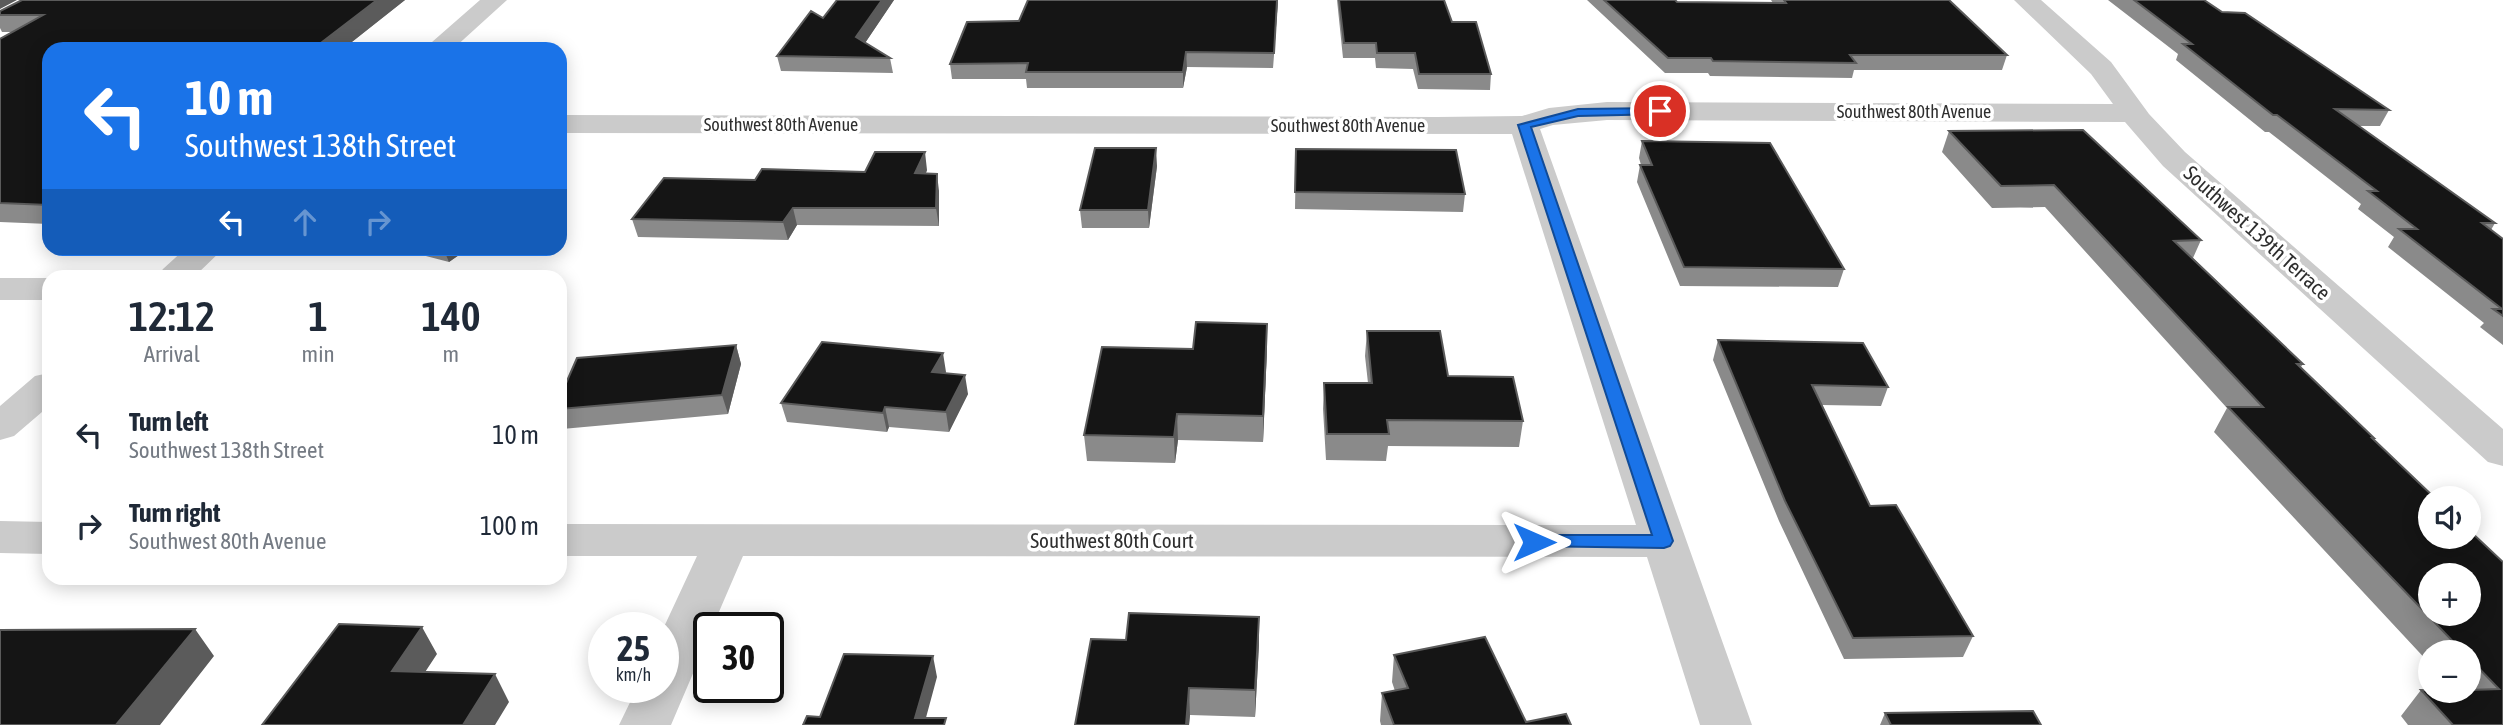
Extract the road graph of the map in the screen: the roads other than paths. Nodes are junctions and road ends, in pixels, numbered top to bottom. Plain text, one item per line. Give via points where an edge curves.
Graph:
1 (495, 0) edge
2 (2026, 0) edge
3 (446, 42) edge
4 (2135, 113) junction
5 (567, 124) edge
6 (1524, 125) junction
7 (198, 256) edge
8 (182, 270) edge
9 (0, 289) edge
10 (42, 289) edge
11 (42, 391) edge
12 (0, 427) edge
13 (2503, 452) edge
14 (0, 537) edge
15 (42, 538) edge
16 (567, 540) edge
17 (727, 541) junction
18 (1664, 541) junction
19 (679, 648) edge
20 (655, 703) edge
21 (645, 725) edge
22 (1726, 725) edge

1 - 3 street
2 - 4 street, Southwest 139th Terrace via 2101,68
4 - 6 street, Southwest 80th Avenue via 1607,111 1549,117
4 - 13 street, Southwest 139th Terrace via 2174,159
5 - 6 street, Southwest 80th Avenue
6 - 18 street
7 - 8 street
9 - 10 street
11 - 12 street
14 - 15 street
16 - 17 street, Southwest 80th Court
17 - 18 street, Southwest 80th Court
17 - 19 street
18 - 22 street
20 - 21 street

